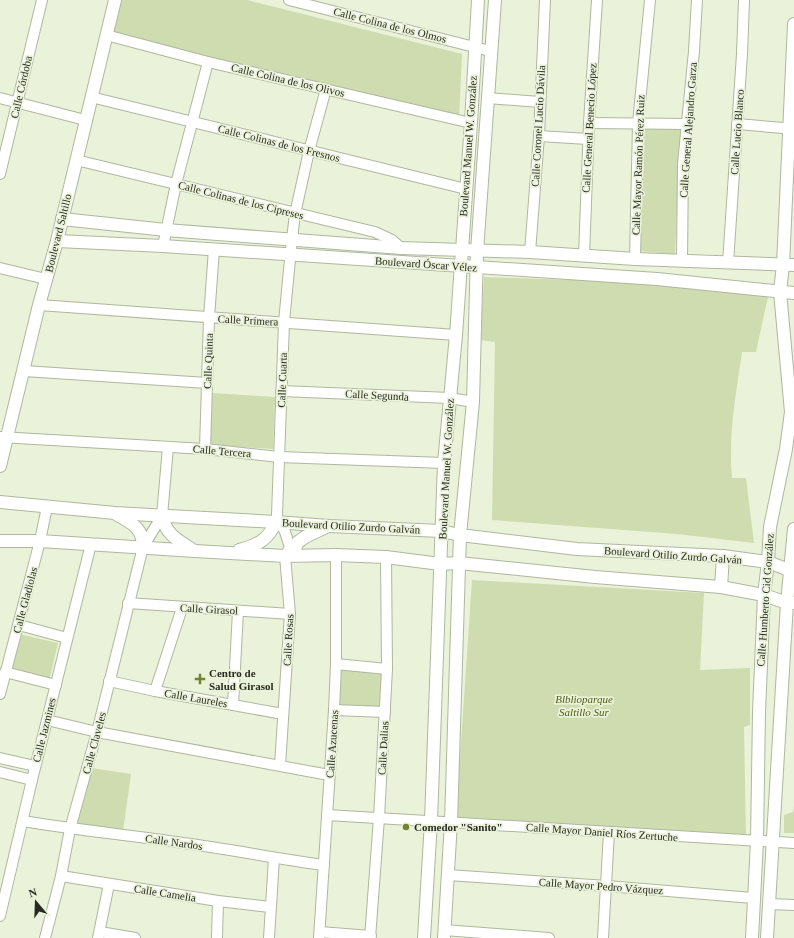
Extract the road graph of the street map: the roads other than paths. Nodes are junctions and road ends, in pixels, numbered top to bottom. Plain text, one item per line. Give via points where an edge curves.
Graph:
1 (42, 0) edge
2 (115, 0) edge
3 (289, 0) edge
4 (478, 0) edge
5 (495, 0) edge
6 (545, 0) edge
7 (597, 0) edge
8 (650, 0) edge
9 (698, 0) edge
10 (744, 0) edge
11 (324, 4) edge
12 (794, 24) edge
13 (106, 35) junction
14 (474, 47) junction
15 (490, 51) junction
16 (208, 62) junction
17 (326, 89) junction
18 (91, 97) junction
19 (0, 98) edge
20 (487, 98) junction
21 (18, 102) junction
22 (540, 102) junction
23 (85, 120) junction
24 (192, 121) junction
25 (471, 123) junction
26 (589, 123) junction
27 (638, 123) junction
28 (687, 124) junction
29 (737, 124) junction
30 (783, 128) dead end
31 (539, 136) junction
32 (588, 139) junction
33 (309, 151) junction
34 (76, 160) junction
35 (0, 174) edge
36 (176, 184) junction
37 (466, 189) junction
38 (295, 214) junction
39 (62, 219) junction
40 (166, 230) junction
41 (292, 239) junction
42 (57, 240) junction
43 (163, 246) junction
44 (401, 248) junction
45 (214, 249) junction
46 (461, 251) junction
47 (477, 251) junction
48 (530, 252) junction
49 (290, 254) junction
50 (584, 256) junction
51 (635, 259) junction
52 (658, 260) junction
53 (682, 261) junction
54 (728, 263) junction
55 (788, 265) edge
56 (460, 266) junction
57 (477, 267) junction
58 (0, 268) edge
59 (656, 279) junction
60 (46, 280) junction
61 (780, 292) junction
62 (794, 293) edge
63 (40, 305) junction
64 (209, 318) junction
65 (284, 322) junction
66 (456, 335) junction
67 (24, 371) junction
68 (207, 383) junction
69 (281, 391) junction
70 (450, 398) junction
71 (473, 402) junction
72 (3, 438) edge
73 (168, 447) junction
74 (205, 449) junction
75 (279, 457) junction
76 (444, 463) junction
77 (0, 466) edge
78 (0, 502) edge
79 (47, 507) junction
80 (115, 513) junction
81 (162, 516) junction
82 (276, 522) junction
83 (330, 526) junction
84 (441, 530) junction
85 (794, 530) edge
86 (460, 535) junction
87 (0, 541) edge
88 (40, 541) junction
89 (91, 544) junction
90 (143, 547) junction
91 (195, 551) junction
92 (228, 552) junction
93 (285, 556) junction
94 (336, 556) junction
95 (723, 556) junction
96 (386, 557) junction
97 (768, 562) junction
98 (459, 563) junction
99 (440, 564) junction
100 (792, 572) edge
101 (721, 587) junction
102 (764, 595) junction
103 (790, 603) edge
104 (128, 604) junction
105 (182, 608) junction
106 (238, 611) junction
107 (290, 614) junction
108 (19, 625) junction
109 (67, 638) junction
110 (336, 664) junction
111 (387, 669) junction
112 (5, 672) junction
113 (109, 681) junction
114 (56, 684) junction
115 (155, 691) junction
116 (0, 694) edge
117 (233, 705) junction
118 (334, 710) junction
119 (384, 712) junction
120 (283, 714) junction
121 (47, 720) junction
122 (97, 732) junction
123 (0, 758) edge
124 (280, 765) junction
125 (35, 766) junction
126 (0, 772) edge
127 (329, 775) junction
128 (32, 780) junction
129 (327, 815) junction
130 (379, 818) junction
131 (23, 820) junction
132 (431, 821) junction
133 (451, 822) junction
134 (70, 829) junction
135 (609, 832) junction
136 (757, 841) junction
137 (773, 842) junction
138 (794, 843) edge
139 (274, 858) junction
140 (324, 865) junction
141 (448, 875) junction
142 (61, 876) junction
143 (109, 884) junction
144 (607, 886) junction
145 (754, 898) junction
146 (218, 901) junction
147 (769, 904) junction
148 (794, 905) edge
149 (270, 907) junction
150 (0, 916) edge
151 (444, 934) edge
152 (99, 935) edge
153 (319, 935) edge
154 (370, 937) edge
155 (45, 938) edge
156 (135, 938) edge
157 (217, 938) edge
158 (269, 938) edge
159 (424, 938) edge
160 (549, 938) edge
161 (603, 938) edge
162 (752, 938) edge
163 (767, 938) edge

1 - 21 street, Calle Córdoba
2 - 13 street, Boulevard Saltillo
3 - 11 street, Calle Colina de los Olmos
4 - 14 street, Boulevard Manuel W. González
5 - 15 street, Boulevard Manuel W. González
6 - 22 street, Calle Coronel Lucio Dávila
7 - 26 street, Calle General Benecio López
8 - 27 street, Calle Mayor Ramón Pérez Ruiz
9 - 28 street, Calle General Alejandro Garza
10 - 29 street, Calle Lucio Blanco
11 - 14 street, Calle Colina de los Olmos
12 - 55 street, Calle Humberto Cid González
13 - 16 street, Calle Colina de los Olivos
13 - 18 street, Boulevard Saltillo
14 - 15 street, Calle Colina de los Olmos
14 - 25 street, Boulevard Manuel W. González
15 - 20 street, Boulevard Manuel W. González
16 - 17 street, Calle Colina de los Olivos
16 - 24 street
17 - 25 street, Calle Colina de los Olivos
17 - 33 street, Calle Cuarta
18 - 23 street, Boulevard Saltillo
18 - 24 street, Calle Colinas de los Fresnos
19 - 21 street
20 - 22 street
20 - 47 street, Boulevard Manuel W. González
21 - 23 street
21 - 35 street, Calle Córdoba
22 - 31 street, Calle Coronel Lucio Dávila
23 - 34 street, Boulevard Saltillo
24 - 33 street, Calle Colinas de los Fresnos
24 - 36 street
25 - 37 street, Boulevard Manuel W. González
26 - 27 street
26 - 32 street, Calle General Benecio López
27 - 28 street
27 - 51 street, Calle Mayor Ramón Pérez Ruiz
28 - 53 street, Calle General Alejandro Garza via 683,164
29 - 30 street
29 - 54 street, Calle Lucio Blanco
31 - 32 street
31 - 48 street, Calle Coronel Lucio Dávila
32 - 50 street, Calle General Benecio López
33 - 37 street, Calle Colinas de los Fresnos
33 - 38 street, Calle Cuarta
34 - 36 street, Calle Colinas de los Cipreses
34 - 39 street, Boulevard Saltillo
36 - 38 street, Calle Colinas de los Cipreses
36 - 40 street
37 - 46 street, Boulevard Manuel W. González
38 - 41 street, Calle Cuarta
38 - 44 street, Calle Colinas de los Cipreses via 375,232 392,240
39 - 40 street, Boulevard Óscar Vélez
39 - 42 street, Boulevard Saltillo
40 - 41 street, Boulevard Óscar Vélez
40 - 43 street
41 - 44 street, Boulevard Óscar Vélez
41 - 49 street, Calle Cuarta
42 - 43 street, Boulevard Óscar Vélez
42 - 60 street, Boulevard Saltillo
43 - 45 street, Boulevard Óscar Vélez
44 - 46 street, Boulevard Óscar Vélez
45 - 49 street, Boulevard Óscar Vélez
45 - 64 street, Calle Quinta
46 - 47 street, Boulevard Óscar Vélez
46 - 56 street, Boulevard Manuel W. González
47 - 48 street, Boulevard Óscar Vélez
47 - 57 street, Boulevard Manuel W. González
48 - 50 street, Boulevard Óscar Vélez
49 - 56 street, Boulevard Óscar Vélez
49 - 65 street, Calle Cuarta
50 - 51 street, Boulevard Óscar Vélez
51 - 52 street, Boulevard Óscar Vélez
52 - 53 street, Boulevard Óscar Vélez
52 - 59 street
53 - 54 street, Boulevard Óscar Vélez
54 - 55 street, Boulevard Óscar Vélez
55 - 61 street, Calle Humberto Cid González
56 - 57 street, Boulevard Óscar Vélez
56 - 66 street, Boulevard Manuel W. González
57 - 59 street, Boulevard Óscar Vélez
57 - 71 street, Boulevard Manuel W. González
58 - 60 street
59 - 61 street, Boulevard Óscar Vélez
60 - 63 street, Boulevard Saltillo
61 - 62 street, Boulevard Óscar Vélez
61 - 97 street, Calle Humberto Cid González via 791,412 770,526
63 - 64 street, Calle Primera
63 - 67 street, Boulevard Saltillo
64 - 65 street, Calle Primera
64 - 68 street, Calle Quinta
65 - 66 street, Calle Primera
65 - 69 street, Calle Cuarta
66 - 70 street, Boulevard Manuel W. González
67 - 68 street
67 - 72 street, Boulevard Saltillo
68 - 74 street, Calle Quinta
69 - 70 street, Calle Segunda
69 - 75 street, Calle Cuarta
70 - 71 street, Calle Segunda
70 - 76 street, Boulevard Manuel W. González
71 - 86 street, Boulevard Manuel W. González
72 - 73 street, Calle Tercera
72 - 77 street, Boulevard Saltillo
73 - 74 street, Calle Tercera
73 - 81 street
74 - 75 street, Calle Tercera
75 - 76 street, Calle Tercera
75 - 82 street, Calle Cuarta
76 - 84 street, Boulevard Manuel W. González
78 - 79 street, Boulevard Otilio Zurdo Galván
79 - 80 street, Boulevard Otilio Zurdo Galván
79 - 88 street, Calle Gladiolas
80 - 81 street, Boulevard Otilio Zurdo Galván
80 - 90 street via 138,530 142,536
81 - 82 street, Boulevard Otilio Zurdo Galván
81 - 90 street
81 - 91 street via 168,532
82 - 83 street, Boulevard Otilio Zurdo Galván
82 - 92 street via 264,540 250,547
82 - 93 street, Calle Rosas via 284,529 288,539 290,547
83 - 84 street, Boulevard Otilio Zurdo Galván
83 - 93 street via 304,537 295,549
84 - 86 street, Boulevard Otilio Zurdo Galván
84 - 99 street, Boulevard Manuel W. González
85 - 100 street, Calle Humberto Cid González
86 - 95 street, Boulevard Otilio Zurdo Galván via 577,549
86 - 98 street, Boulevard Manuel W. González
87 - 88 street
88 - 89 street
88 - 108 street, Calle Gladiolas
89 - 90 street
89 - 109 street, Calle Jazmines
90 - 91 street
90 - 104 street, Calle Claveles
91 - 92 street
92 - 93 street
93 - 94 street
93 - 107 street, Calle Rosas
94 - 96 street
94 - 110 street, Calle Azucenas
95 - 97 street, Boulevard Otilio Zurdo Galván
95 - 101 street
96 - 99 street
96 - 111 street, Calle Dalias
97 - 100 street, Boulevard Otilio Zurdo Galván
97 - 102 street, Calle Humberto Cid González
98 - 99 street
98 - 101 street
98 - 133 street, Boulevard Manuel W. González
99 - 132 street, Boulevard Manuel W. González
100 - 103 street, Calle Humberto Cid González
101 - 102 street
102 - 103 street
102 - 136 street, Calle Humberto Cid González
103 - 137 street, Calle Humberto Cid González
104 - 105 street, Calle Girasol
104 - 113 street, Calle Claveles
105 - 106 street, Calle Girasol
105 - 115 street
106 - 107 street, Calle Girasol
106 - 117 street
107 - 120 street, Calle Rosas
108 - 109 street
108 - 112 street, Calle Gladiolas
109 - 114 street, Calle Jazmines
110 - 111 street
110 - 118 street, Calle Azucenas
111 - 119 street, Calle Dalias
112 - 114 street
112 - 116 street, Calle Gladiolas
113 - 115 street, Calle Laureles
113 - 122 street, Calle Claveles
114 - 121 street, Calle Jazmines
115 - 117 street, Calle Laureles
117 - 120 street, Calle Laureles
118 - 119 street
118 - 127 street, Calle Azucenas
119 - 130 street, Calle Dalias
120 - 124 street, Calle Rosas
121 - 122 street
121 - 125 street, Calle Jazmines
122 - 124 street
122 - 134 street, Calle Claveles
123 - 125 street
124 - 127 street
125 - 128 street, Calle Jazmines
126 - 128 street
127 - 129 street, Calle Azucenas
128 - 131 street, Calle Jazmines
129 - 130 street
129 - 140 street, Calle Azucenas
130 - 132 street
130 - 154 street, Calle Dalias
131 - 134 street, Calle Nardos
131 - 150 street, Calle Jazmines
132 - 133 street, Calle Mayor Daniel Ríos Zertuche
132 - 159 street, Boulevard Manuel W. González
133 - 135 street, Calle Mayor Daniel Ríos Zertuche
133 - 141 street, Boulevard Manuel W. González
134 - 139 street, Calle Nardos via 184,843
134 - 142 street, Calle Claveles
135 - 136 street, Calle Mayor Daniel Ríos Zertuche
135 - 144 street
136 - 137 street, Calle Mayor Daniel Ríos Zertuche
136 - 145 street, Calle Humberto Cid González
137 - 138 street, Calle Mayor Daniel Ríos Zertuche
137 - 147 street, Calle Humberto Cid González
139 - 140 street, Calle Nardos
139 - 149 street
140 - 153 street, Calle Azucenas
141 - 144 street, Calle Mayor Pedro Vázquez
141 - 151 street, Boulevard Manuel W. González
142 - 143 street, Calle Camelia
142 - 155 street, Calle Claveles
143 - 146 street, Calle Camelia
143 - 152 street
144 - 145 street, Calle Mayor Pedro Vázquez
144 - 161 street
145 - 162 street, Calle Humberto Cid González
146 - 149 street, Calle Camelia
146 - 157 street
147 - 148 street
147 - 163 street, Calle Humberto Cid González
149 - 158 street
151 - 160 street
152 - 156 street
153 - 154 street, Calle Azucenas

